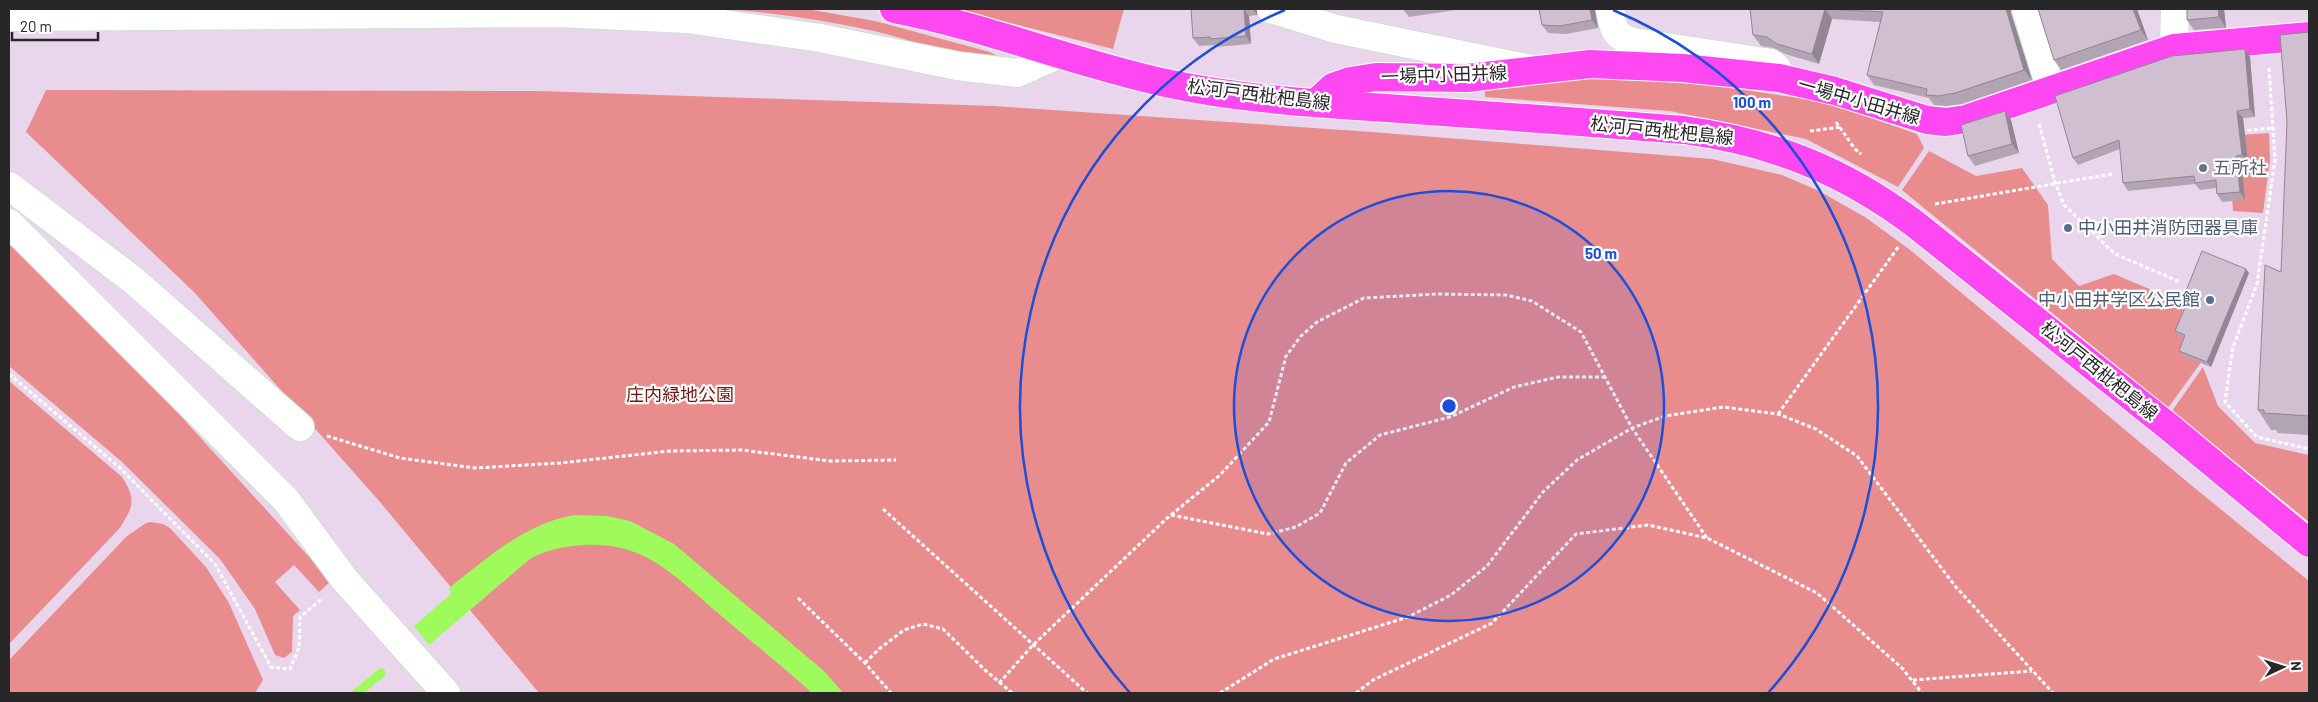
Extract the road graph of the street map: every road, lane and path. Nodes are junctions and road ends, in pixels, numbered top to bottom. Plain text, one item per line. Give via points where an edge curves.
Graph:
1 (894, 9) edge
2 (1271, 9) edge
3 (1610, 9) edge
4 (2026, 9) edge
5 (2175, 9) edge
6 (9, 17) edge
7 (2309, 36) edge
8 (2267, 38) junction
9 (2174, 48) junction
10 (1058, 55) junction
11 (1537, 70) junction
12 (1779, 78) junction
13 (2041, 93) junction
14 (1316, 103) junction
15 (1834, 120) dead end
16 (1848, 125) dead end
17 (1841, 127) junction
18 (2272, 128) junction
19 (2234, 131) edge
20 (1780, 150) junction
21 (1868, 160) dead end
22 (2112, 174) dead end
23 (2055, 182) junction
24 (9, 186) edge
25 (1930, 205) dead end
26 (9, 223) edge
27 (1891, 259) dead end
28 (2180, 282) dead end
29 (9, 374) edge
30 (1606, 378) junction
31 (1778, 414) junction
32 (300, 427) joint
33 (1632, 428) junction
34 (2309, 449) edge
35 (896, 460) dead end
36 (883, 509) dead end
37 (1171, 515) junction
38 (1708, 538) junction
39 (2309, 542) edge
40 (798, 598) dead end
41 (300, 617) dead end
42 (1033, 645) junction
43 (865, 663) junction
44 (2032, 671) junction
45 (1913, 680) junction
46 (999, 683) junction
47 (446, 693) edge
48 (891, 693) edge
49 (1012, 693) edge
50 (1086, 693) edge
51 (1220, 693) edge
52 (1356, 693) edge
53 (1922, 693) edge
54 (2053, 693) edge

1 - 10 main road, 松河戸西枇杷島線 via 985,31
2 - 11 street via 1336,30
3 - 12 street via 1615,32 1621,38 1771,63 1777,68
4 - 13 street
5 - 9 street
6 - 10 street via 558,13 687,19 820,38 958,66 1017,72
7 - 8 main road, 一場中小田井線
8 - 9 main road, 一場中小田井線
8 - 18 path
9 - 13 main road, 一場中小田井線
10 - 14 main road, 松河戸西枇杷島線 via 1167,83
11 - 12 main road, 一場中小田井線 via 1590,64 1683,68
11 - 14 main road, 一場中小田井線 via 1467,78 1376,77 1333,87
12 - 13 main road, 一場中小田井線 via 1835,91 1927,120 1946,122 1966,119
13 - 23 path
14 - 20 main road, 松河戸西枇杷島線 via 1684,130 1722,135
15 - 17 path
16 - 17 path
17 - 20 path via 1802,134
17 - 21 path via 1855,149
18 - 19 path
18 - 34 path via 2275,160 2256,284 2233,347 2225,402 2257,437
20 - 39 main road, 松河戸西枇杷島線 via 1841,177 1904,216
22 - 23 path
23 - 25 path
23 - 28 path via 2064,205 2115,254
24 - 32 street via 133,280
26 - 47 street via 286,500 345,580
27 - 31 path
29 - 41 path via 120,468 215,564 271,667 290,669 299,648
30 - 33 path
30 - 37 path via 1558,377 1514,387 1450,417 1380,435 1346,463 1320,514 1296,527 1268,534
30 - 37 path via 1581,332 1532,301 1506,295 1364,298 1317,322 1301,336 1286,356 1269,422 1220,475
31 - 33 path via 1723,407 1665,416
31 - 44 path via 1816,429 1857,456 1955,586
32 - 35 path via 400,458 475,468 670,451 742,450 830,461
33 - 38 path
33 - 51 path via 1577,460 1543,492 1487,566 1451,595 1408,617 1274,659
36 - 42 path
37 - 42 path
38 - 45 path via 1817,593
38 - 52 path via 1648,525 1576,534 1492,623 1373,680
40 - 43 path
42 - 46 path
42 - 50 path
43 - 46 path via 904,630 923,624 943,629
43 - 48 path
44 - 45 path
44 - 54 path
45 - 53 path
46 - 49 path

